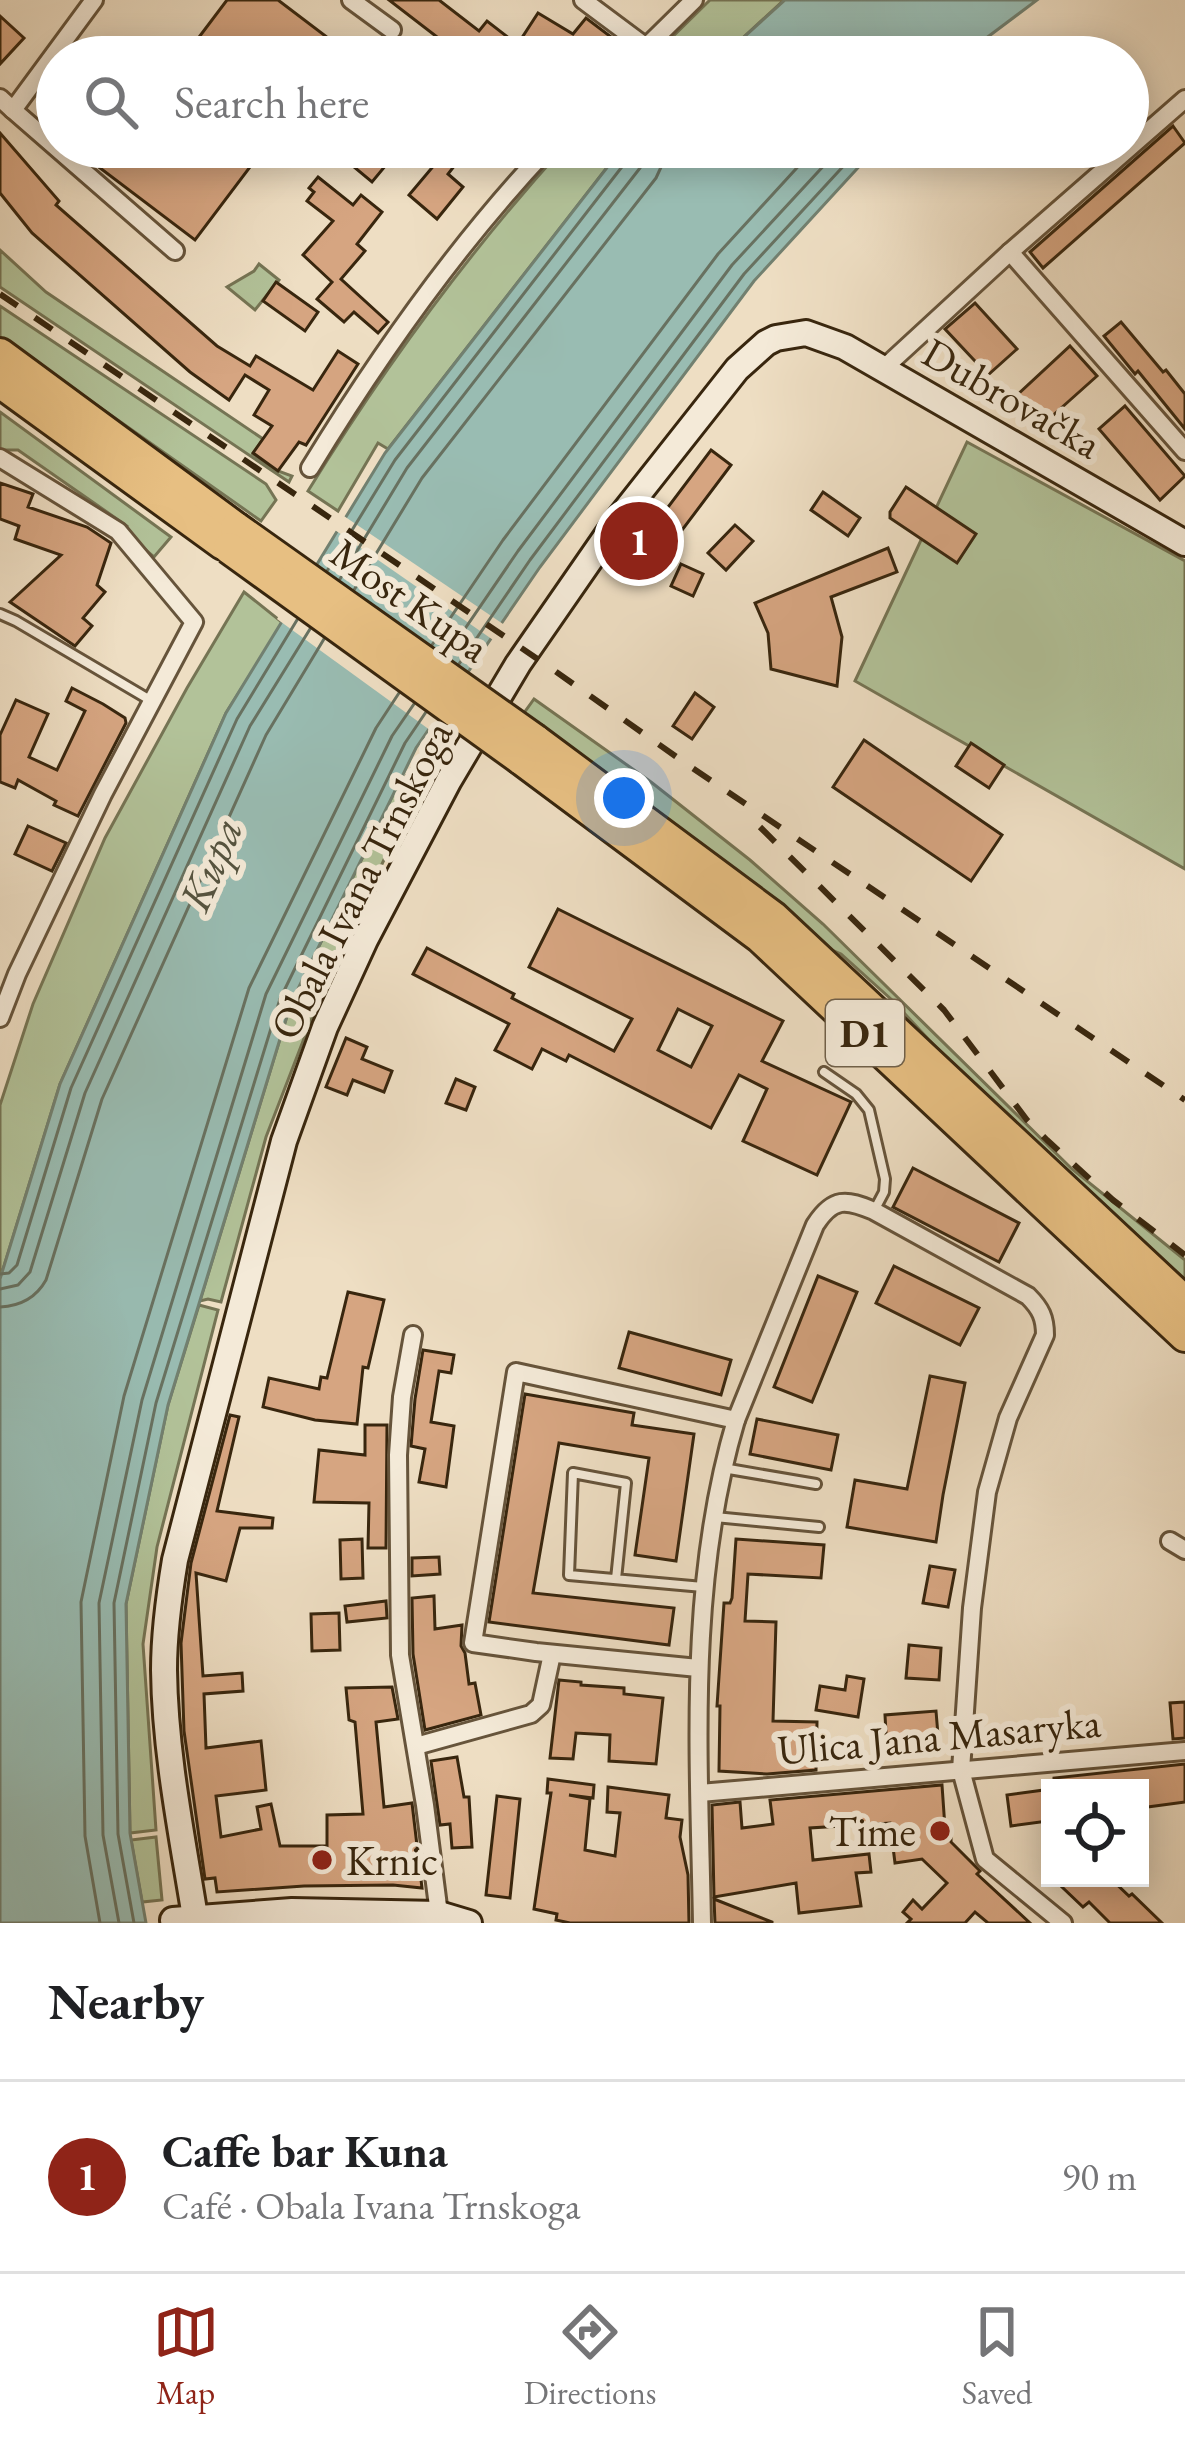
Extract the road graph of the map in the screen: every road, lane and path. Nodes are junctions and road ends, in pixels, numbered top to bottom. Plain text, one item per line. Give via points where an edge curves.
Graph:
1 (94, 0) edge
2 (351, 0) edge
3 (583, 0) edge
4 (694, 0) edge
5 (392, 30) dead end
6 (64, 36) edge
7 (623, 36) edge
8 (657, 36) edge
9 (36, 69) edge
10 (1185, 99) edge
11 (7, 104) edge
12 (36, 129) edge
13 (1149, 130) edge
14 (81, 168) edge
15 (531, 168) edge
16 (1106, 168) edge
17 (176, 251) dead end
18 (1010, 252) junction
19 (795, 334) joint
20 (0, 354) edge
21 (883, 369) junction
22 (0, 382) edge
23 (1185, 451) edge
24 (0, 458) edge
25 (310, 468) dead end
26 (230, 536) junction
27 (1185, 543) edge
28 (0, 614) edge
29 (151, 700) junction
30 (528, 749) junction
31 (5, 990) edge
32 (0, 1018) edge
33 (824, 1072) dead end
34 (874, 1211) junction
35 (1185, 1302) edge
36 (413, 1335) dead end
37 (1185, 1336) edge
38 (736, 1420) junction
39 (722, 1468) junction
40 (817, 1484) dead end
41 (714, 1517) junction
42 (819, 1527) dead end
43 (616, 1579) junction
44 (703, 1587) junction
45 (552, 1654) junction
46 (698, 1667) junction
47 (416, 1746) junction
48 (1185, 1751) edge
49 (961, 1770) junction
50 (700, 1793) junction
51 (439, 1914) junction
52 (292, 1917) edge
53 (469, 1923) edge
54 (702, 1923) edge
55 (1063, 1923) edge

1 - 6 street
2 - 5 street
3 - 7 street
4 - 8 street
9 - 11 street
10 - 13 street
11 - 12 street
14 - 17 street
15 - 25 street via 396,336
16 - 18 street
18 - 21 street
18 - 23 street
19 - 21 street, Dubrovačka via 845,347
19 - 52 street, Obala Ivana Trnskoga via 766,343 737,369 518,664 365,940 284,1141 176,1559 164,1666 184,1918
20 - 26 highway, D1
21 - 27 street, Dubrovačka
22 - 26 highway, D1
24 - 29 street via 118,531 194,622
26 - 30 highway, Most Kupa / D1, bridge
28 - 29 lane
29 - 31 street
30 - 35 highway, D1 via 786,928
30 - 37 highway, D1 via 760,937
31 - 32 street
33 - 34 lane via 869,1109 885,1179
34 - 38 street via 841,1202 821,1215
34 - 49 street via 1028,1296 1045,1322 987,1492
36 - 47 street via 398,1455 400,1654
38 - 39 street
38 - 45 street via 516,1372 473,1643
39 - 40 lane
39 - 41 street
41 - 42 lane
41 - 44 street
43 - 43 lane via 569,1575 573,1473 626,1483
43 - 44 lane
44 - 46 street
45 - 46 street
45 - 47 street via 541,1706 531,1714
46 - 50 street
47 - 51 street
48 - 49 street, Ulica Jana Masaryka
49 - 50 street, Ulica Jana Masaryka
49 - 55 street via 985,1859
50 - 54 street
51 - 52 street
51 - 53 street

